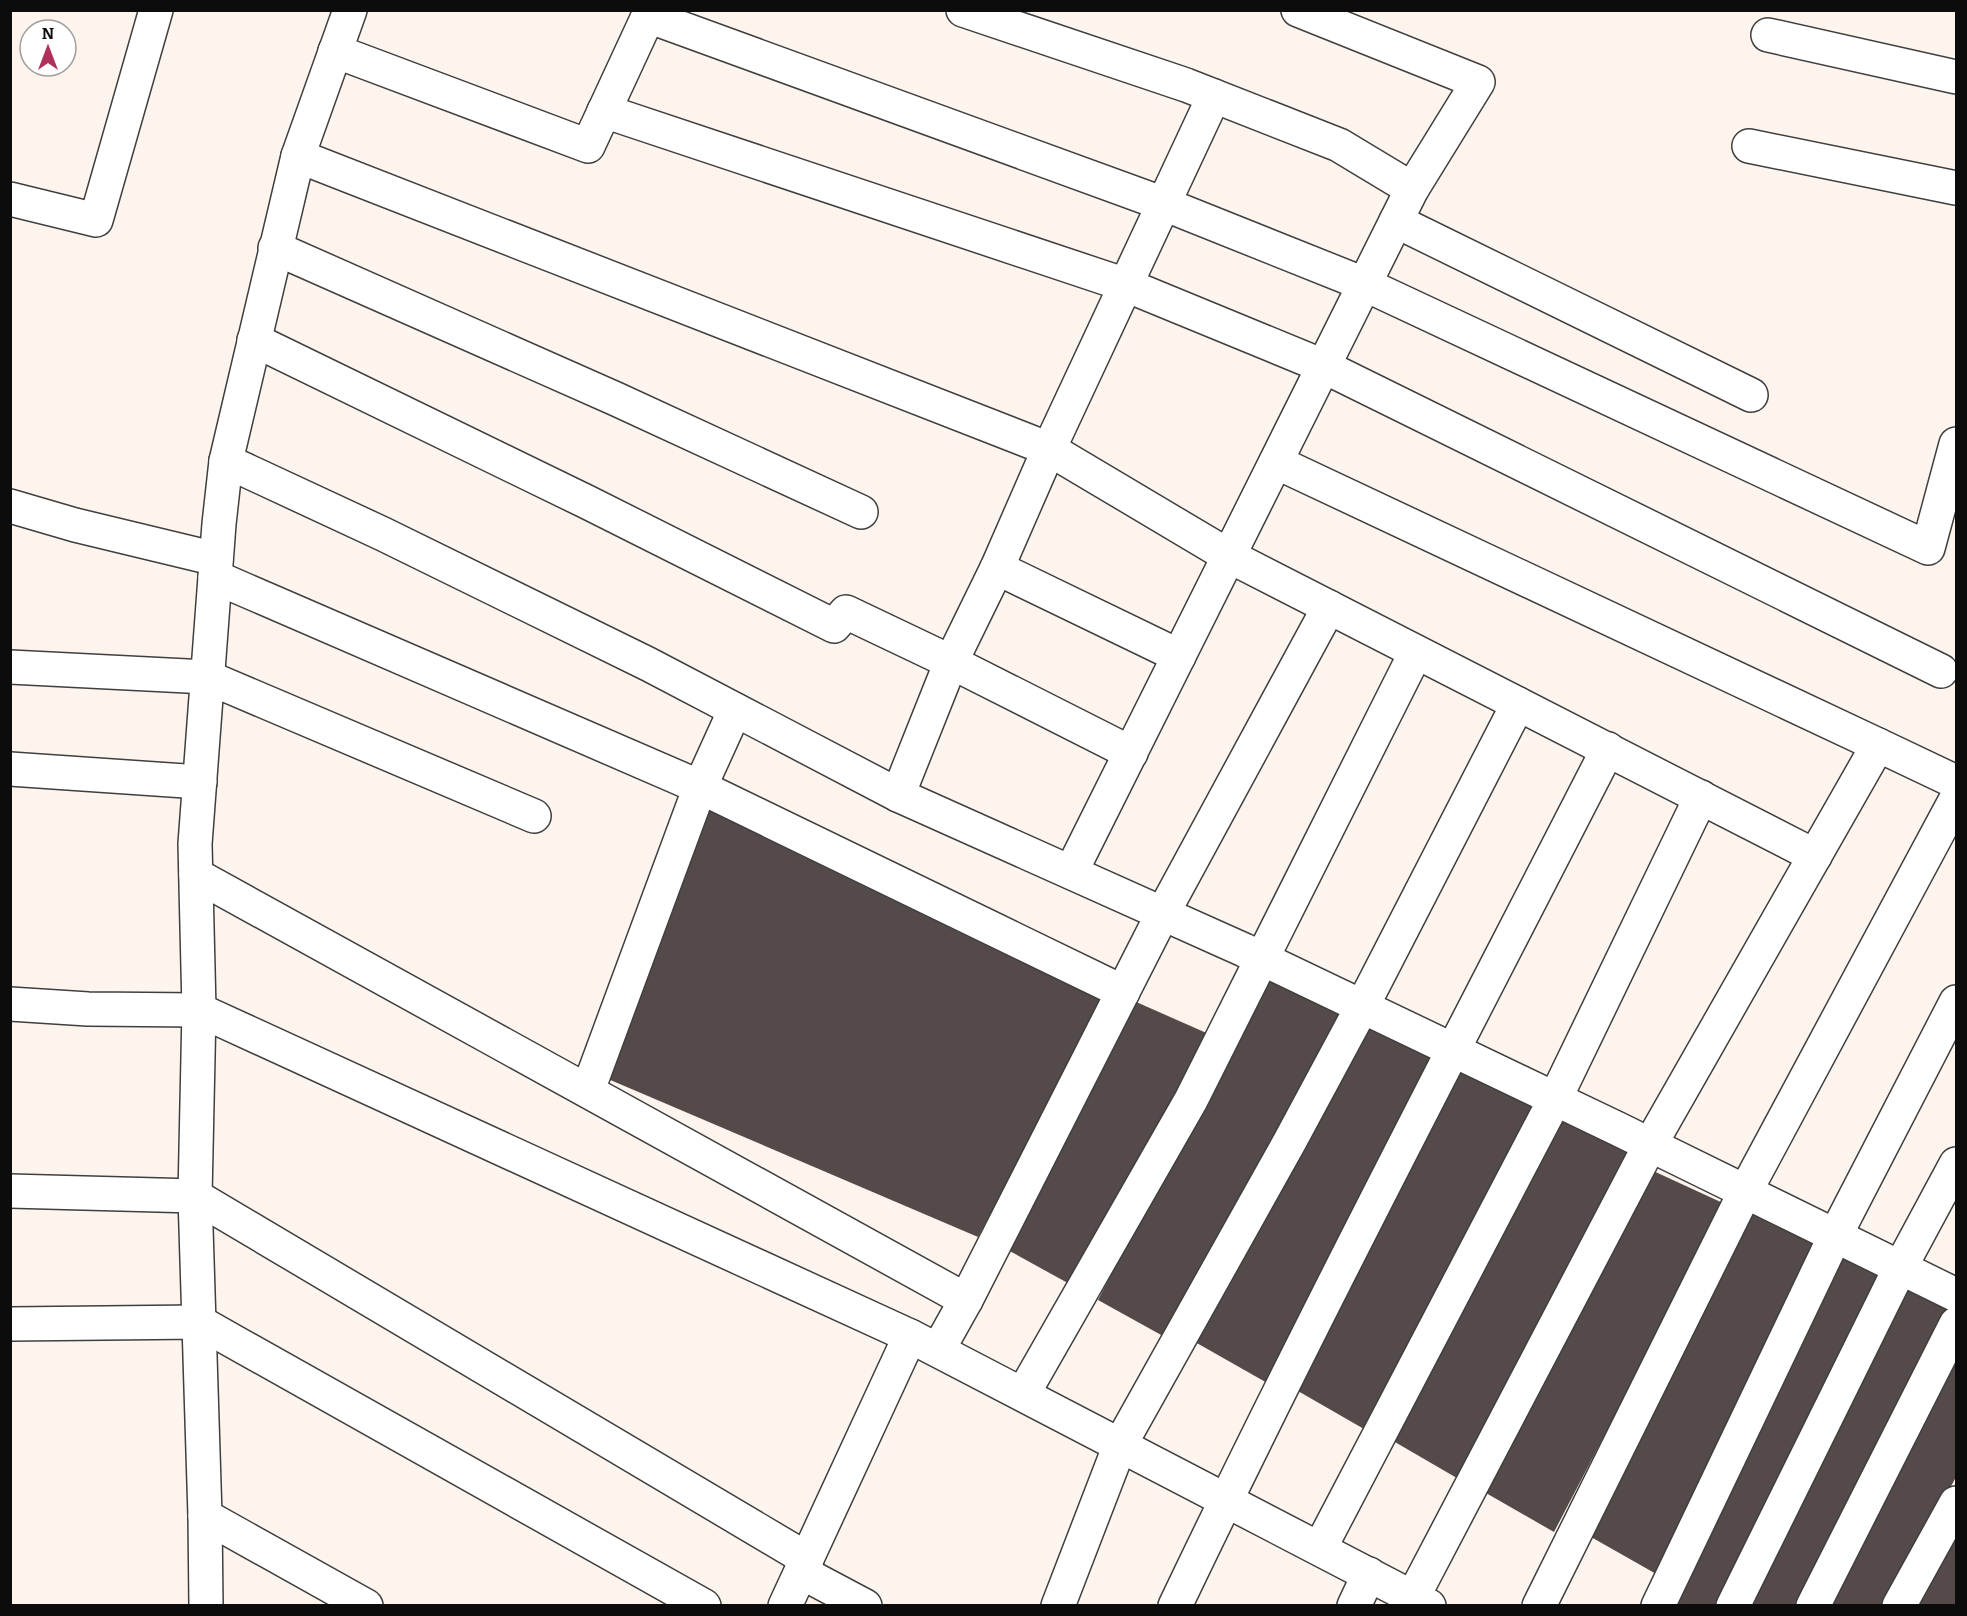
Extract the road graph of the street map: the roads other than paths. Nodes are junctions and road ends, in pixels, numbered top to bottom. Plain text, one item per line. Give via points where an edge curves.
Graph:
1 (156, 10) edge
2 (350, 10) edge
3 (963, 10) edge
4 (1298, 10) edge
5 (649, 13) edge
6 (1768, 35) dead end
7 (335, 51) junction
8 (1956, 77) edge
9 (1214, 96) junction
10 (604, 111) junction
11 (1749, 146) dead end
12 (298, 156) junction
13 (1956, 188) edge
14 (1412, 189) junction
15 (10, 199) edge
16 (1164, 204) junction
17 (1396, 221) junction
18 (275, 248) junction
19 (1364, 284) junction
20 (1126, 285) junction
21 (254, 340) junction
22 (1323, 366) junction
23 (1751, 395) dead end
24 (1956, 444) edge
25 (1049, 449) junction
26 (225, 461) junction
27 (1276, 462) junction
28 (10, 506) edge
29 (861, 512) dead end
30 (1229, 556) junction
31 (215, 568) junction
32 (997, 568) junction
33 (1329, 607) junction
34 (1416, 652) junction
35 (1179, 656) junction
36 (951, 662) junction
37 (10, 667) edge
38 (1941, 671) dead end
39 (207, 677) junction
40 (1518, 704) junction
41 (735, 710) junction
42 (1878, 745) junction
43 (1608, 749) junction
44 (1131, 753) junction
45 (10, 770) edge
46 (200, 782) junction
47 (1956, 782) edge
48 (700, 787) junction
49 (898, 795) junction
50 (1701, 797) junction
51 (1956, 800) edge
52 (534, 816) dead end
53 (1815, 855) junction
54 (1071, 872) junction
55 (196, 875) junction
56 (1163, 914) junction
57 (1263, 959) junction
58 (1123, 992) junction
59 (1956, 1002) edge
60 (10, 1004) edge
61 (1362, 1007) junction
62 (199, 1010) junction
63 (1453, 1050) junction
64 (588, 1090) junction
65 (1555, 1099) junction
66 (1650, 1145) junction
67 (1956, 1164) edge
68 (10, 1191) edge
69 (1745, 1192) junction
70 (195, 1196) junction
71 (1835, 1236) junction
72 (1900, 1268) junction
73 (1956, 1295) edge
74 (966, 1300) junction
75 (199, 1322) junction
76 (10, 1324) edge
77 (1956, 1324) edge
78 (924, 1343) junction
79 (1023, 1394) junction
80 (1120, 1445) junction
81 (1226, 1500) junction
82 (1956, 1503) edge
83 (205, 1516) junction
84 (1320, 1548) junction
85 (804, 1566) junction
86 (1369, 1574) junction
87 (1421, 1601) edge
88 (206, 1605) edge
89 (366, 1605) edge
90 (704, 1605) edge
91 (785, 1605) edge
92 (865, 1605) edge
93 (1058, 1605) edge
94 (1175, 1605) edge
95 (1354, 1605) edge
96 (1539, 1605) edge
97 (1658, 1605) edge
98 (1733, 1605) edge
99 (1813, 1605) edge
100 (1899, 1605) edge

1 - 15 street via 96,220
2 - 7 street
3 - 9 street
4 - 14 street via 1478,82
5 - 10 street
5 - 16 street
6 - 8 street
7 - 10 street via 588,146
7 - 12 street
9 - 14 street via 1340,145
9 - 16 street
10 - 20 street
11 - 13 street
12 - 18 street
12 - 25 street
14 - 17 street
16 - 19 street
16 - 20 street
17 - 19 street
17 - 23 street
18 - 21 street
18 - 29 street
19 - 22 street
19 - 24 street via 1928,548
20 - 22 street
20 - 25 street
21 - 26 street
21 - 36 street via 834,626 846,612
22 - 27 street
22 - 38 street
25 - 30 street
25 - 32 street
26 - 31 street
26 - 41 street via 383,534
27 - 30 street
27 - 42 street
28 - 31 street
30 - 33 street
30 - 35 street
31 - 39 street
31 - 48 street
32 - 35 street
32 - 36 street
33 - 34 street
33 - 56 street
34 - 40 street
34 - 57 street
35 - 44 street
36 - 44 street
36 - 49 street
37 - 39 street
39 - 46 street
39 - 52 street
40 - 43 street
40 - 61 street
41 - 48 street
41 - 49 street
42 - 47 street
42 - 53 street
43 - 50 street
43 - 63 street
44 - 54 street
45 - 46 street
46 - 55 street
48 - 58 street
48 - 64 street
49 - 54 street
50 - 53 street
50 - 65 street
51 - 69 street
53 - 66 street
54 - 56 street
55 - 62 street
55 - 64 street
56 - 57 street
56 - 58 street
57 - 61 street
57 - 79 street via 1191,1100
58 - 74 street
59 - 71 street
60 - 62 street
61 - 63 street
61 - 80 street
62 - 70 street
62 - 78 street
63 - 65 street
63 - 81 street
64 - 74 street
65 - 66 street
65 - 84 street
66 - 69 street
66 - 87 street
67 - 72 street
68 - 70 street
69 - 71 street
69 - 96 street
70 - 75 street
70 - 85 street
71 - 72 street
71 - 97 street
72 - 73 street
72 - 98 street
74 - 78 street
75 - 76 street
75 - 83 street
75 - 90 street
77 - 99 street
78 - 79 street
78 - 85 street
79 - 80 street
80 - 81 street
80 - 93 street
81 - 84 street
81 - 94 street
82 - 100 street
83 - 88 street
83 - 89 street
84 - 86 street
85 - 91 street
85 - 92 street
86 - 87 street
86 - 95 street

